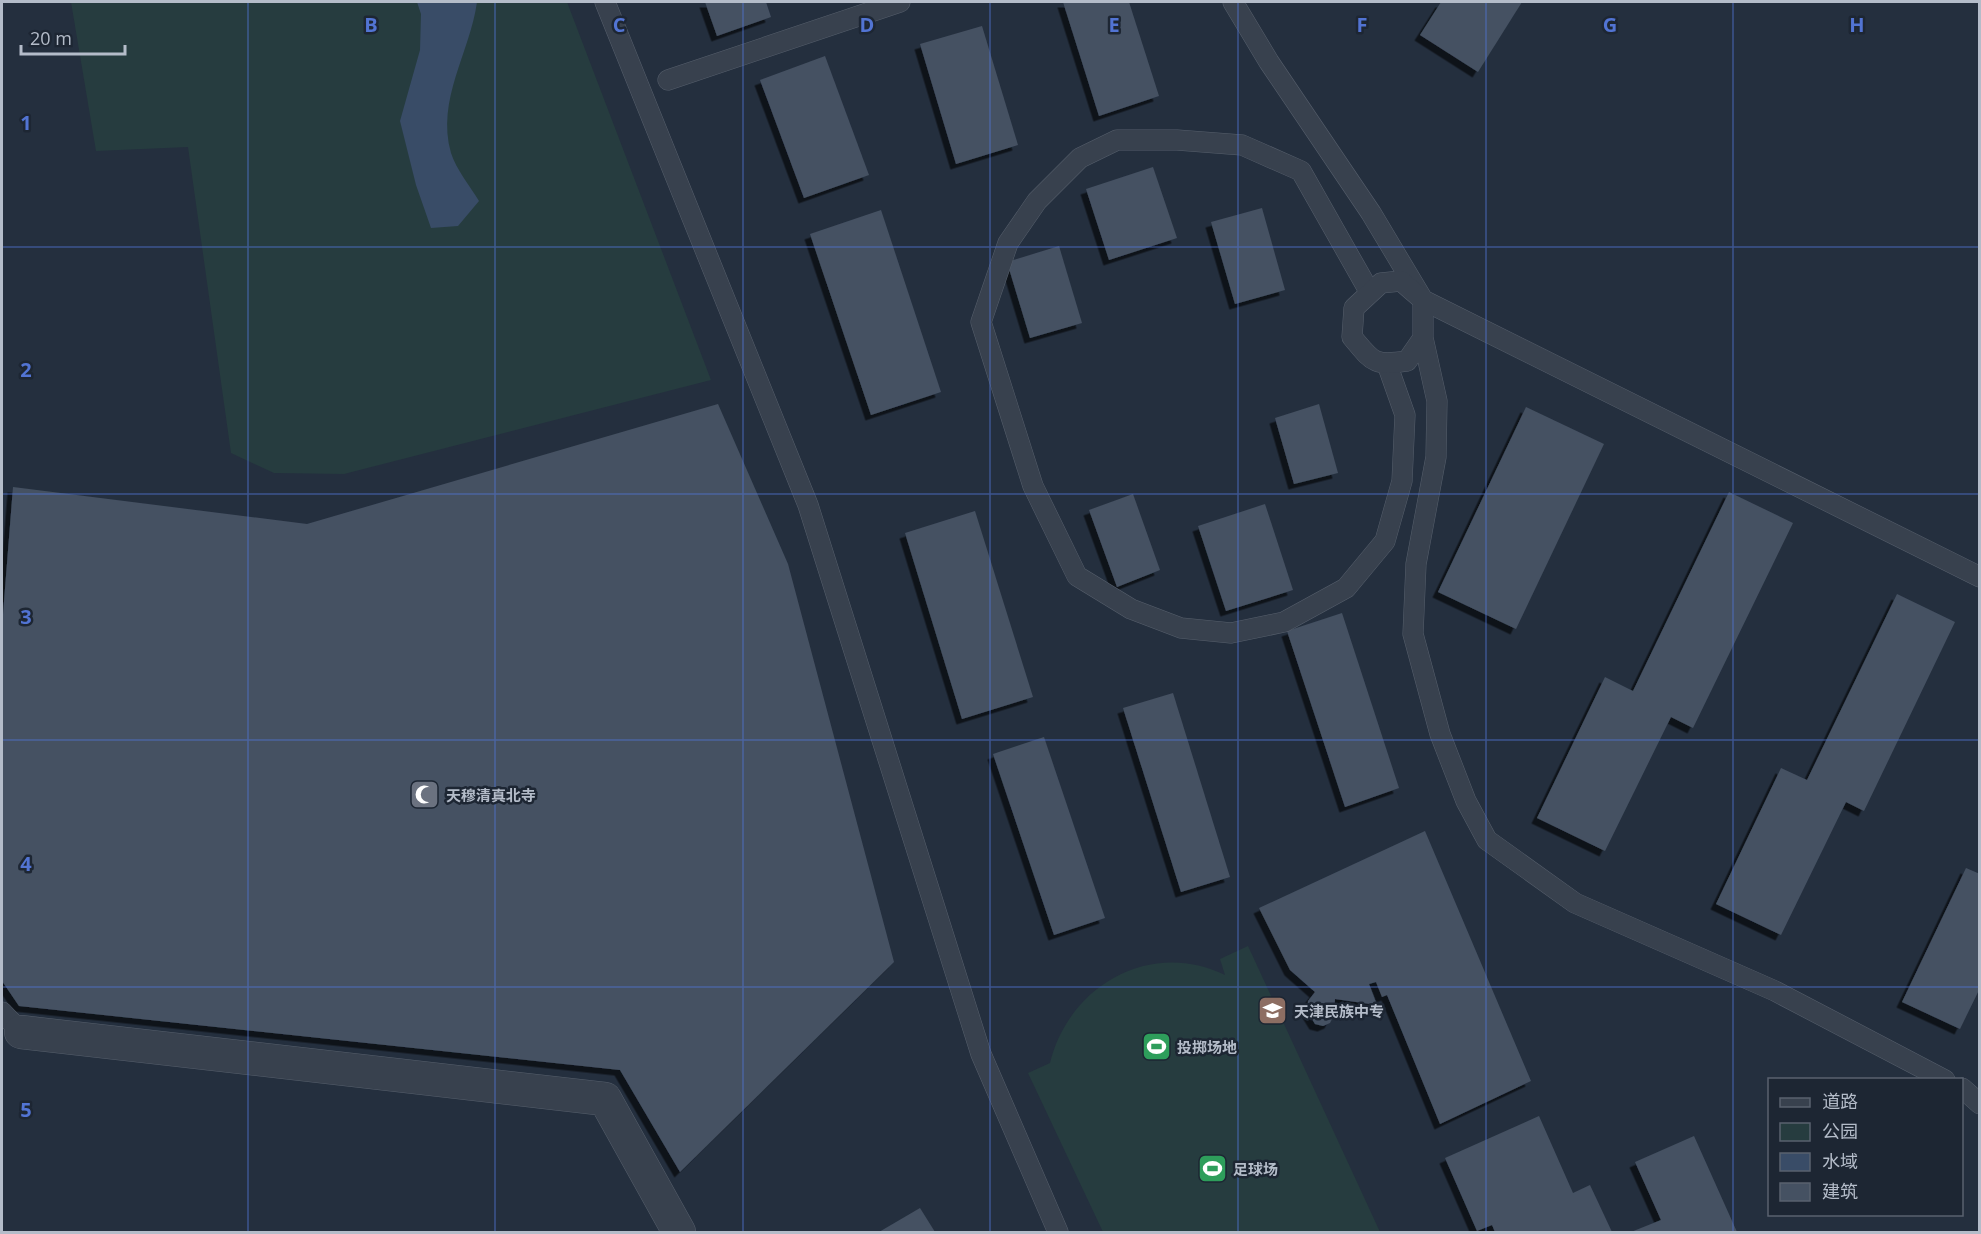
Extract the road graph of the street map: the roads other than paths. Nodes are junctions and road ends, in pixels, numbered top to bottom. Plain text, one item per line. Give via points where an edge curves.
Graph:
1 (605, 2) edge
2 (900, 2) edge
3 (1233, 2) edge
4 (668, 80) dead end
5 (1369, 291) junction
6 (1423, 300) junction
7 (1423, 338) junction
8 (1388, 364) junction
9 (1980, 577) edge
10 (11, 1022) edge
11 (1941, 1078) edge
12 (1963, 1089) edge
13 (1980, 1104) edge
14 (679, 1233) edge
15 (1058, 1233) edge

1 - 15 lane via 808,505 981,1054
2 - 4 lane
3 - 6 lane
5 - 6 lane via 1381,283 1401,281
5 - 8 lane via 1354,308 1352,337 1372,360
5 - 8 lane via 1301,171 1242,146 1117,140 1080,158 1037,201 1008,243 981,322 1033,486 1077,576 1131,609 1181,628 1231,633 1284,622 1346,588 1385,541 1402,481 1405,415
6 - 7 lane
6 - 9 lane
7 - 8 lane via 1407,361
7 - 11 lane via 1437,401 1436,457 1416,564 1413,634 1440,734 1466,801 1487,840 1575,903 1776,991
10 - 14 street via 605,1099
12 - 13 lane

